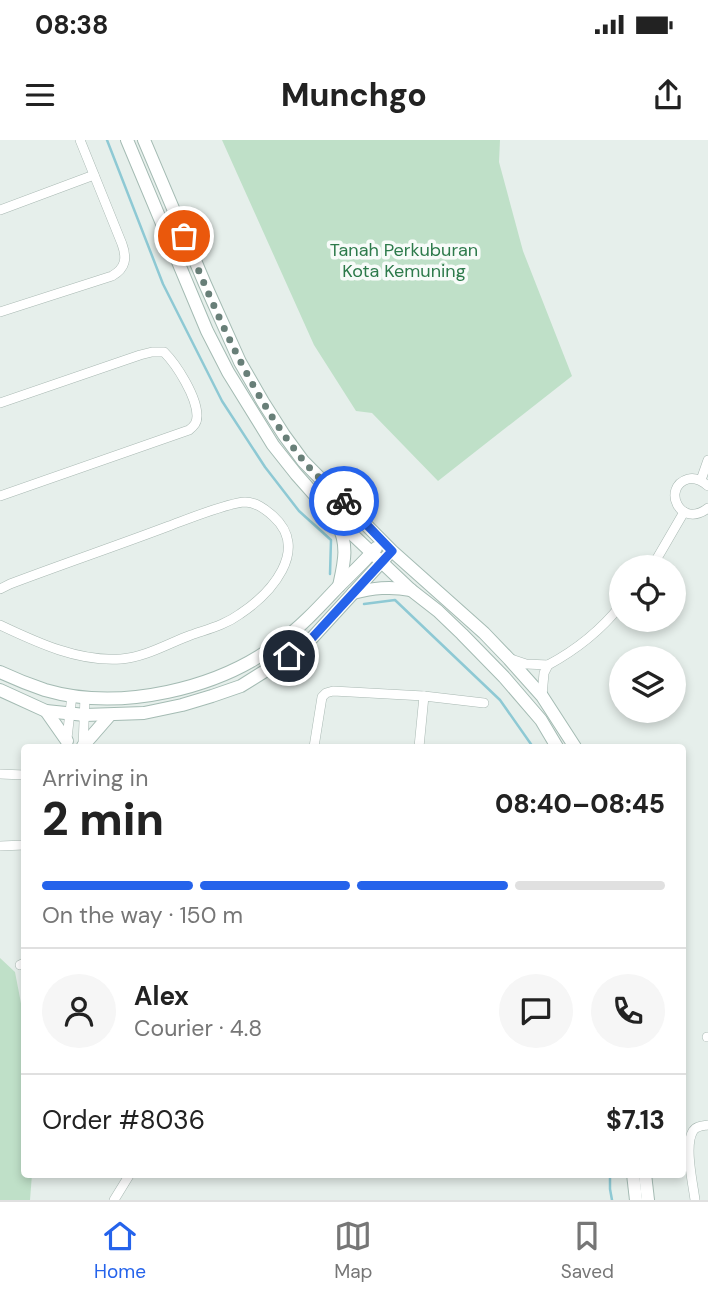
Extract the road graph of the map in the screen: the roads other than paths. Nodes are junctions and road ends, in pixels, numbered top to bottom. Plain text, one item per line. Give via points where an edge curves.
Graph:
1 (80, 140) edge
2 (127, 140) edge
3 (144, 140) edge
4 (94, 175) junction
5 (0, 210) edge
6 (0, 312) edge
7 (0, 403) edge
8 (708, 460) edge
9 (705, 483) edge
10 (0, 496) edge
11 (708, 508) edge
12 (684, 512) junction
13 (334, 517) junction
14 (383, 541) junction
15 (392, 551) junction
16 (659, 555) edge
17 (377, 557) junction
18 (338, 587) junction
19 (0, 589) edge
20 (411, 590) junction
21 (352, 593) junction
22 (609, 618) edge
23 (0, 625) edge
24 (509, 659) junction
25 (548, 665) junction
26 (0, 672) edge
27 (0, 691) edge
28 (79, 696) junction
29 (424, 696) junction
30 (542, 696) junction
31 (484, 703) dead end
32 (46, 711) junction
33 (70, 713) junction
34 (85, 715) junction
35 (110, 715) junction
36 (67, 744) edge
37 (83, 744) edge
38 (86, 744) edge
39 (314, 744) edge
40 (419, 744) edge
41 (555, 744) edge
42 (573, 744) edge
43 (0, 774) edge
44 (21, 774) edge
45 (21, 845) edge
46 (0, 846) edge
47 (706, 1125) edge
48 (128, 1178) edge
49 (633, 1178) edge
50 (645, 1178) edge
51 (114, 1200) edge
52 (636, 1200) edge
53 (648, 1200) edge
54 (695, 1200) edge

1 - 4 street
2 - 13 main road via 228,372 273,445
3 - 14 main road via 240,362 263,402 303,461
4 - 5 street
4 - 6 street via 124,250 120,271
7 - 10 street via 152,352 164,352 186,384 197,415 190,430
8 - 9 street
9 - 12 street via 689,479 679,485 676,503
11 - 12 street via 696,515
12 - 16 street
13 - 17 main road
13 - 18 main road via 345,546
14 - 15 main road
14 - 17 main road
15 - 17 main road
15 - 24 main road
17 - 18 main road
17 - 20 main road
17 - 21 main road
18 - 28 main road via 281,642 233,670 155,694
19 - 23 street via 243,502 266,509 277,519 289,544 277,579 239,615 138,655 84,657
20 - 21 main road via 379,587
20 - 41 main road via 503,677 541,720
21 - 35 main road via 305,644 241,686 182,705
22 - 25 street via 591,637
24 - 25 street
24 - 30 main road
25 - 30 street
26 - 28 main road via 47,690
27 - 32 main road
28 - 33 street
28 - 34 street
29 - 31 street
29 - 39 street via 326,693
29 - 40 street
30 - 42 main road
32 - 33 main road
32 - 36 main road
33 - 34 main road
33 - 36 street
34 - 35 main road
34 - 37 street
35 - 38 main road
43 - 44 street
45 - 46 street
47 - 54 street via 694,1129 689,1142
48 - 51 street
49 - 52 main road
50 - 53 main road

